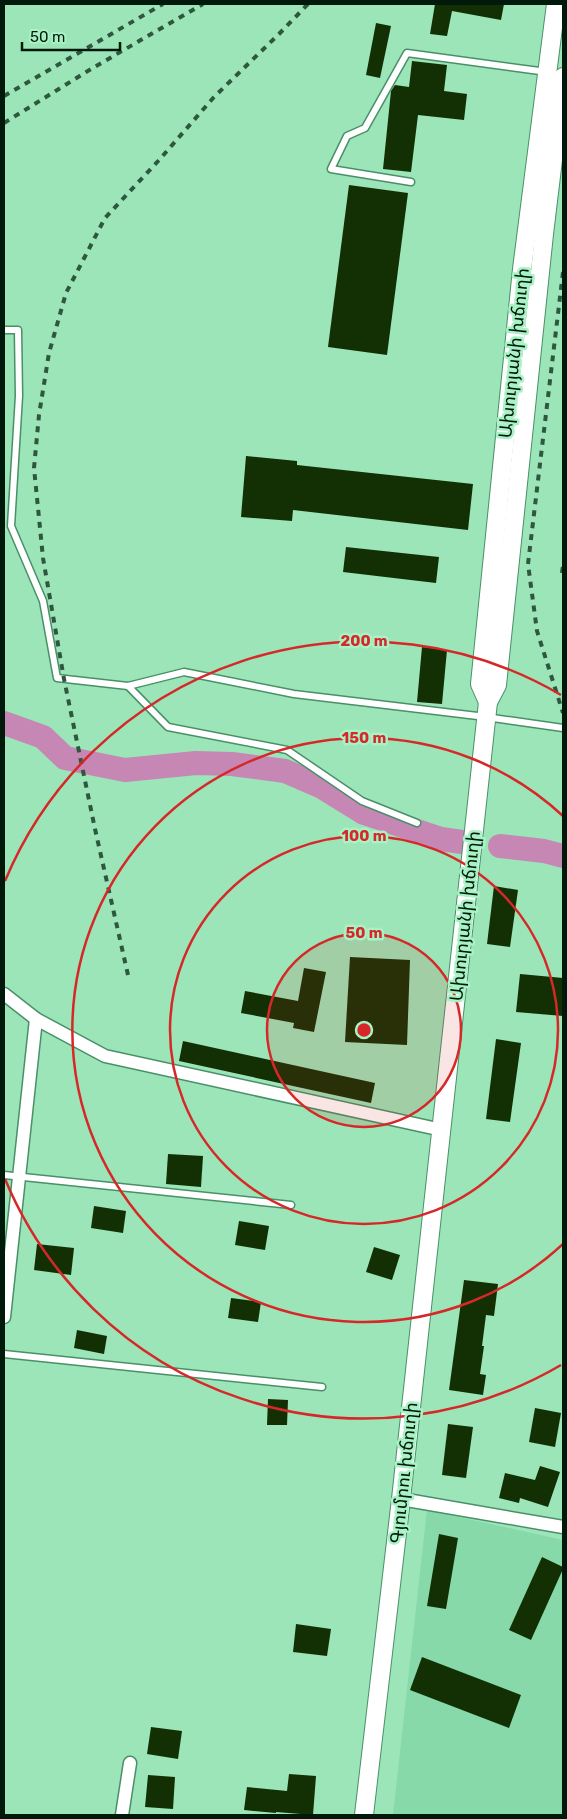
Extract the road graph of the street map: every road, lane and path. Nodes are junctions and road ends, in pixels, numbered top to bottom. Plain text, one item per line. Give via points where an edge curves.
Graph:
1 (556, 4) edge
2 (559, 84) edge
3 (411, 182) dead end
4 (4, 330) edge
5 (128, 686) junction
6 (487, 709) junction
7 (563, 728) edge
8 (417, 823) dead end
9 (4, 994) edge
10 (36, 1019) junction
11 (442, 1130) junction
12 (4, 1175) edge
13 (19, 1176) junction
14 (291, 1205) dead end
15 (4, 1317) edge
16 (4, 1354) edge
17 (322, 1387) dead end
18 (401, 1499) junction
19 (563, 1526) edge
20 (130, 1763) dead end
21 (122, 1815) edge
22 (364, 1815) edge

1 - 2 main road, Ախուրյանի խճուղի
2 - 3 lane via 407,53 365,128 347,136 331,169
2 - 6 main road, Ախուրյանի խճուղի via 497,685
2 - 6 main road, Ախուրյանի խճուղի via 522,269 480,684
4 - 5 lane via 18,330 19,396 11,526 43,601 57,678
5 - 6 lane via 184,672 294,694
5 - 8 lane via 168,726 288,750 362,801
6 - 7 lane
6 - 11 main road, Ախուրյանի խճուղի
9 - 10 street
10 - 11 street via 105,1056
10 - 13 street
11 - 18 main road, Գյումրու խճուղի
12 - 13 lane
13 - 14 lane
13 - 15 street
16 - 17 lane
18 - 19 street
18 - 22 main road, Գյումրու խճուղի
20 - 21 street

